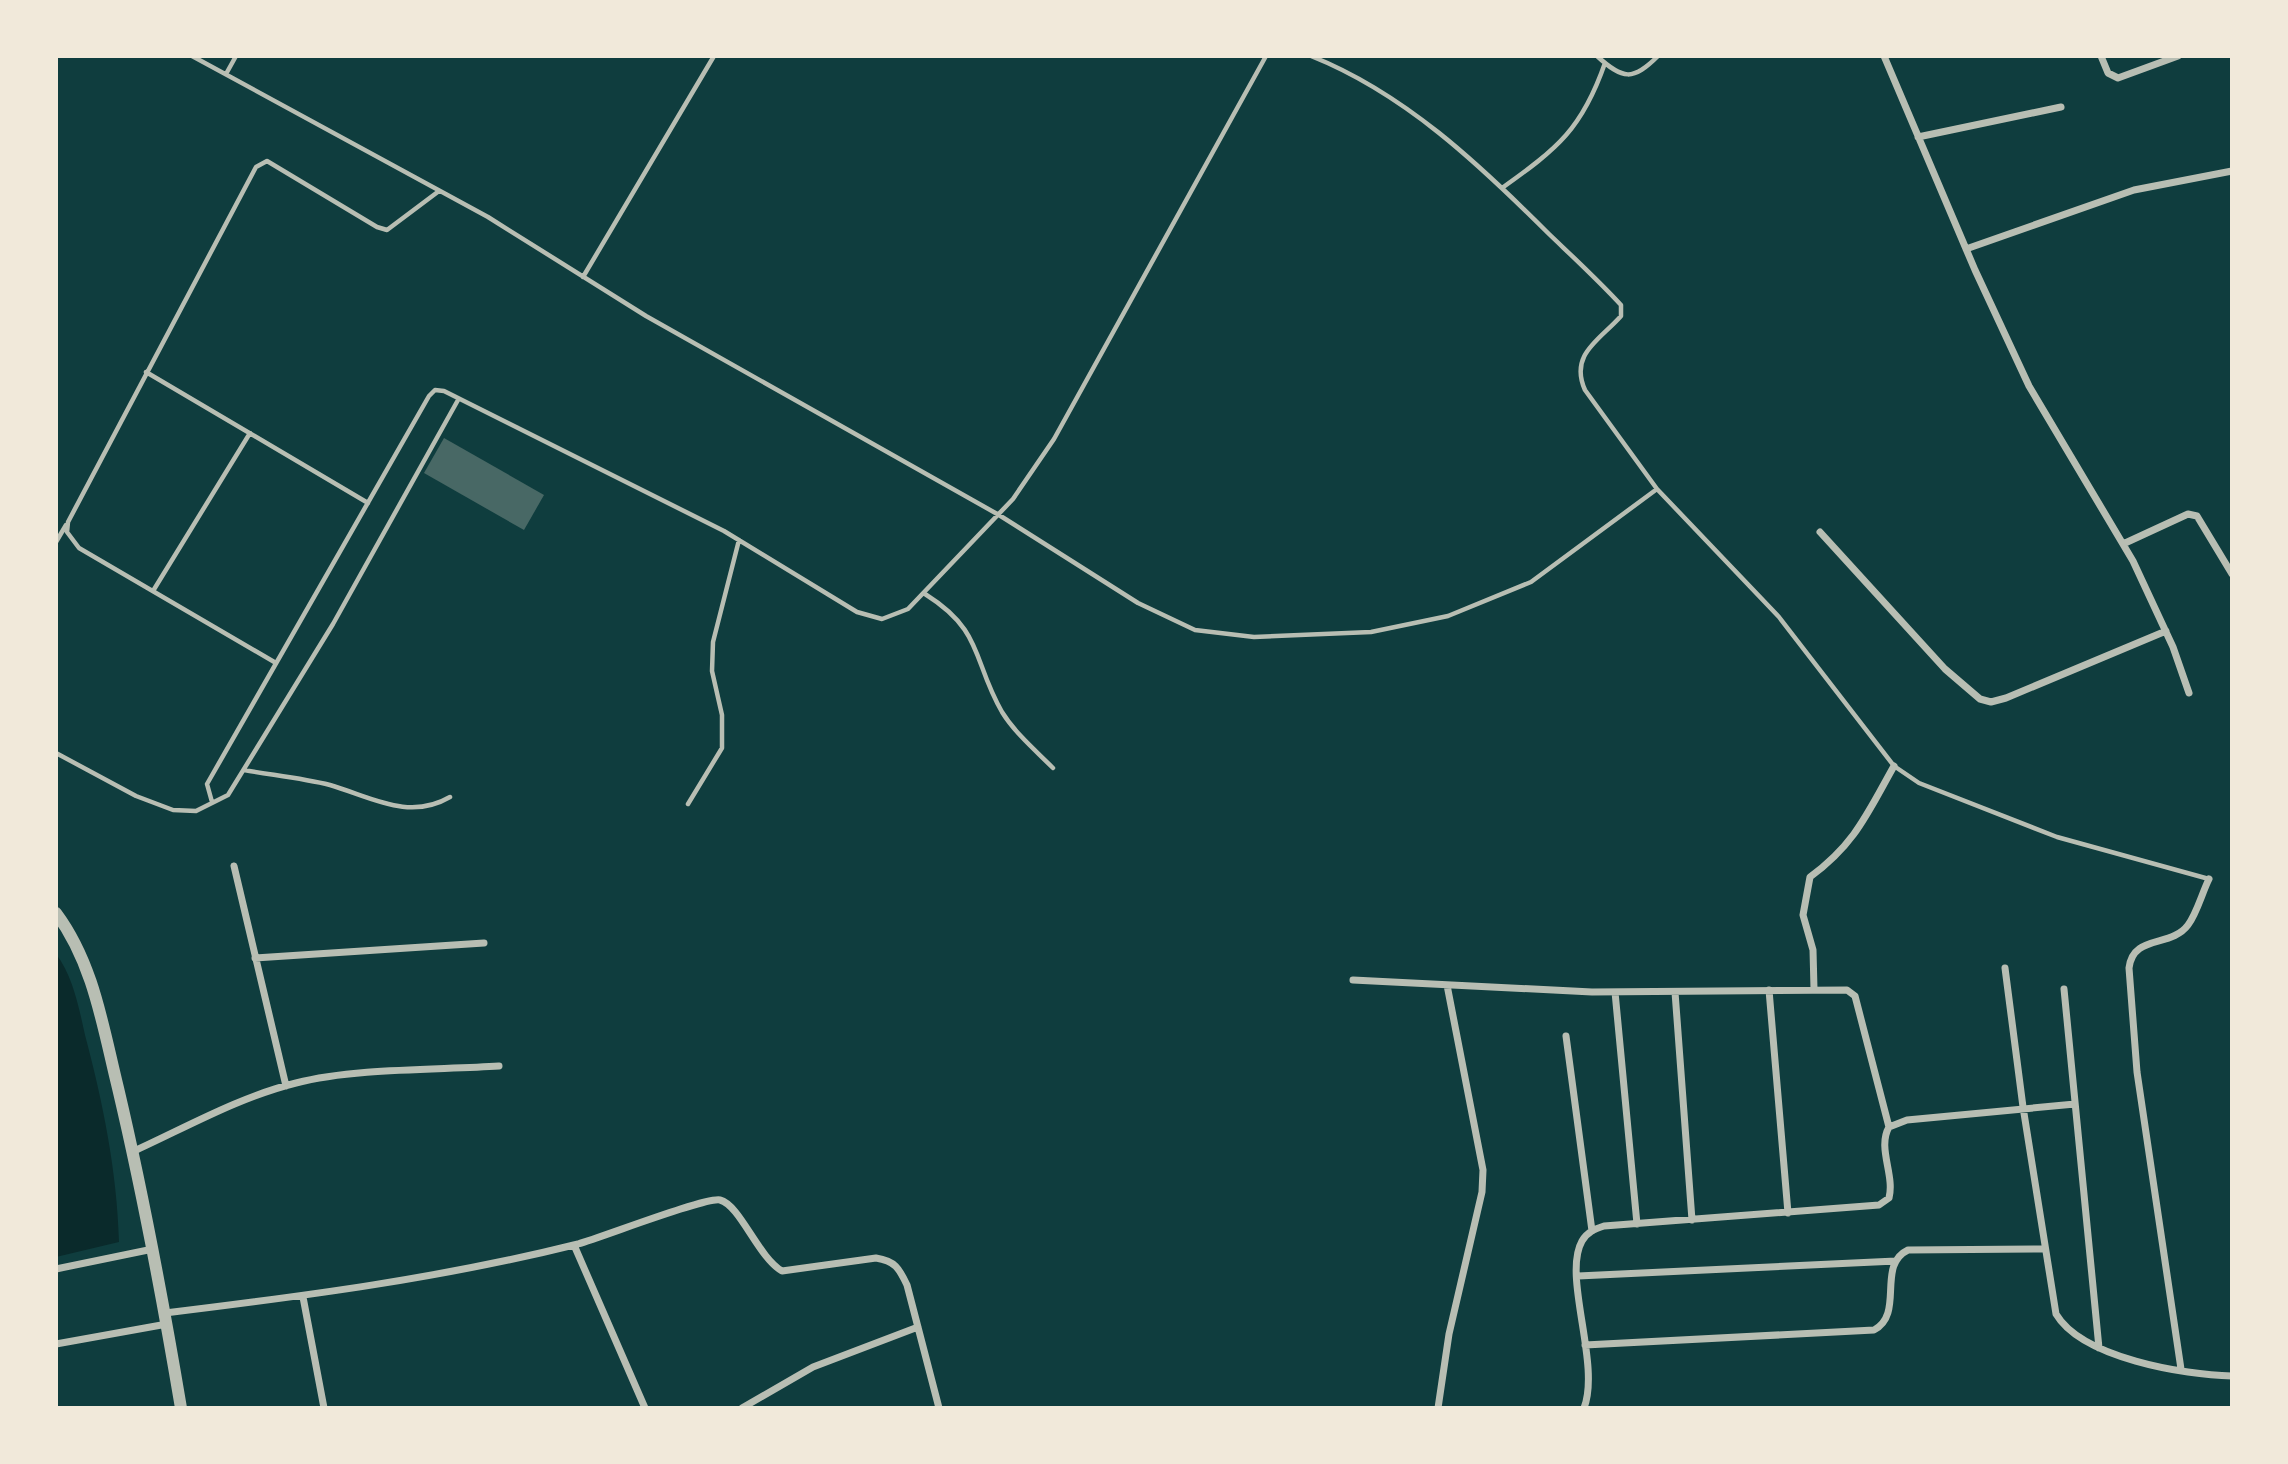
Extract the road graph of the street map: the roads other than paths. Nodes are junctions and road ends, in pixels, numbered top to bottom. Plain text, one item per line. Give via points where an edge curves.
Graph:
1 (192, 56) edge
2 (236, 56) edge
3 (714, 56) edge
4 (1266, 56) edge
5 (1311, 56) edge
6 (1597, 56) edge
7 (1658, 56) edge
8 (1884, 56) edge
9 (2101, 56) edge
10 (2178, 56) edge
11 (1605, 63) junction
12 (226, 74) junction
13 (2061, 107) dead end
14 (1918, 137) junction
15 (2232, 172) edge
16 (1502, 187) junction
17 (439, 191) junction
18 (1966, 249) junction
19 (583, 277) junction
20 (146, 372) junction
21 (458, 400) junction
22 (250, 433) junction
23 (1657, 489) junction
24 (368, 503) junction
25 (999, 515) junction
26 (68, 522) junction
27 (1820, 532) dead end
28 (738, 540) junction
29 (56, 542) edge
30 (2123, 544) junction
31 (2232, 574) edge
32 (153, 591) junction
33 (925, 594) junction
34 (2166, 631) junction
35 (276, 663) junction
36 (2189, 693) dead end
37 (56, 753) edge
38 (1894, 766) junction
39 (1053, 768) dead end
40 (244, 770) junction
41 (450, 797) dead end
42 (212, 802) junction
43 (688, 804) dead end
44 (234, 866) dead end
45 (2209, 879) joint
46 (56, 913) edge
47 (484, 943) dead end
48 (255, 958) junction
49 (2005, 968) dead end
50 (1353, 980) dead end
51 (1447, 985) junction
52 (1814, 989) junction
53 (2064, 989) dead end
54 (1769, 990) junction
55 (1615, 992) junction
56 (1675, 992) junction
57 (1566, 1036) dead end
58 (499, 1066) dead end
59 (286, 1086) junction
60 (2075, 1104) junction
61 (2023, 1107) junction
62 (1889, 1127) junction
63 (132, 1152) junction
64 (1788, 1213) junction
65 (1692, 1220) junction
66 (1637, 1224) junction
67 (1592, 1231) junction
68 (574, 1245) junction
69 (2044, 1249) junction
70 (153, 1250) junction
71 (1896, 1261) junction
72 (56, 1269) edge
73 (1578, 1276) junction
74 (303, 1297) junction
75 (166, 1319) junction
76 (918, 1327) junction
77 (56, 1344) edge
78 (1585, 1345) junction
79 (2099, 1348) junction
80 (2181, 1369) junction
81 (2232, 1376) edge
82 (181, 1408) edge
83 (324, 1408) edge
84 (645, 1408) edge
85 (742, 1408) edge
86 (939, 1408) edge
87 (1438, 1408) edge
88 (1584, 1408) edge

1 - 12 lane
2 - 12 lane
3 - 19 lane
4 - 25 lane via 1054,439
5 - 16 lane via 1360,79 1405,108
6 - 11 lane
7 - 11 lane via 1631,75
8 - 14 street
9 - 10 street via 2108,73 2118,78
11 - 16 lane via 1592,102 1573,131
12 - 17 lane
13 - 14 street
14 - 18 street
15 - 18 street via 2134,190
16 - 23 lane via 1622,308 1621,316 1588,350 1578,373 1603,418
17 - 19 lane
17 - 20 lane via 387,230 267,161 262,163
18 - 30 street via 2029,386
19 - 25 lane
20 - 22 lane
20 - 26 lane
21 - 24 lane via 444,391 432,392
21 - 28 lane
21 - 40 lane via 333,624
22 - 24 lane
22 - 32 lane
23 - 25 lane via 1531,582 1478,606 1371,632 1254,637 1206,632 1170,620
23 - 38 lane via 1779,617
24 - 35 lane
25 - 33 lane
26 - 29 lane
26 - 32 lane via 67,532 79,548
27 - 34 street via 1945,669 1980,699 2006,698
28 - 33 lane via 869,617 896,616
28 - 43 lane via 713,642 722,748
30 - 31 street via 2188,514 2197,516
30 - 34 street
32 - 35 lane
33 - 39 lane via 965,627 1003,715
34 - 36 street
35 - 42 lane via 206,784
37 - 42 lane via 158,806 196,811
38 - 45 lane via 1919,783 2057,837
38 - 52 street via 1855,835 1838,857 1810,877 1803,915 1813,950
40 - 41 lane via 328,785 393,806 433,807
40 - 42 lane via 228,795
44 - 48 street
45 - 80 street via 2189,925 2179,934 2137,948 2129,968 2137,1072
46 - 63 street via 72,935 94,988
47 - 48 street
48 - 59 street
49 - 61 street
50 - 51 street
51 - 55 street
51 - 87 street via 1483,1170
52 - 54 street
52 - 62 street via 1847,990 1855,996
53 - 60 street
54 - 56 street
54 - 64 street
55 - 56 street
55 - 66 street
56 - 65 street
57 - 67 street
58 - 59 street via 328,1077
59 - 63 street
60 - 61 street
60 - 79 street
61 - 62 street via 1907,1120
61 - 69 street
62 - 64 street via 1885,1144 1892,1188 1889,1198 1864,1208
63 - 70 street
64 - 65 street
65 - 66 street
66 - 67 street
67 - 73 street via 1578,1249
68 - 74 street via 471,1270
68 - 76 street via 721,1200 730,1205 760,1251 782,1271 842,1261 890,1260 906,1285
68 - 84 street
69 - 71 street via 1908,1250
69 - 79 street via 2061,1323
70 - 72 street
70 - 75 street
71 - 73 street
71 - 78 street via 1889,1317 1874,1330
73 - 78 street
74 - 75 street
74 - 83 street
75 - 77 street
75 - 82 street
76 - 85 street via 813,1367
76 - 86 street
78 - 88 street via 1590,1385
79 - 80 street
80 - 81 street

